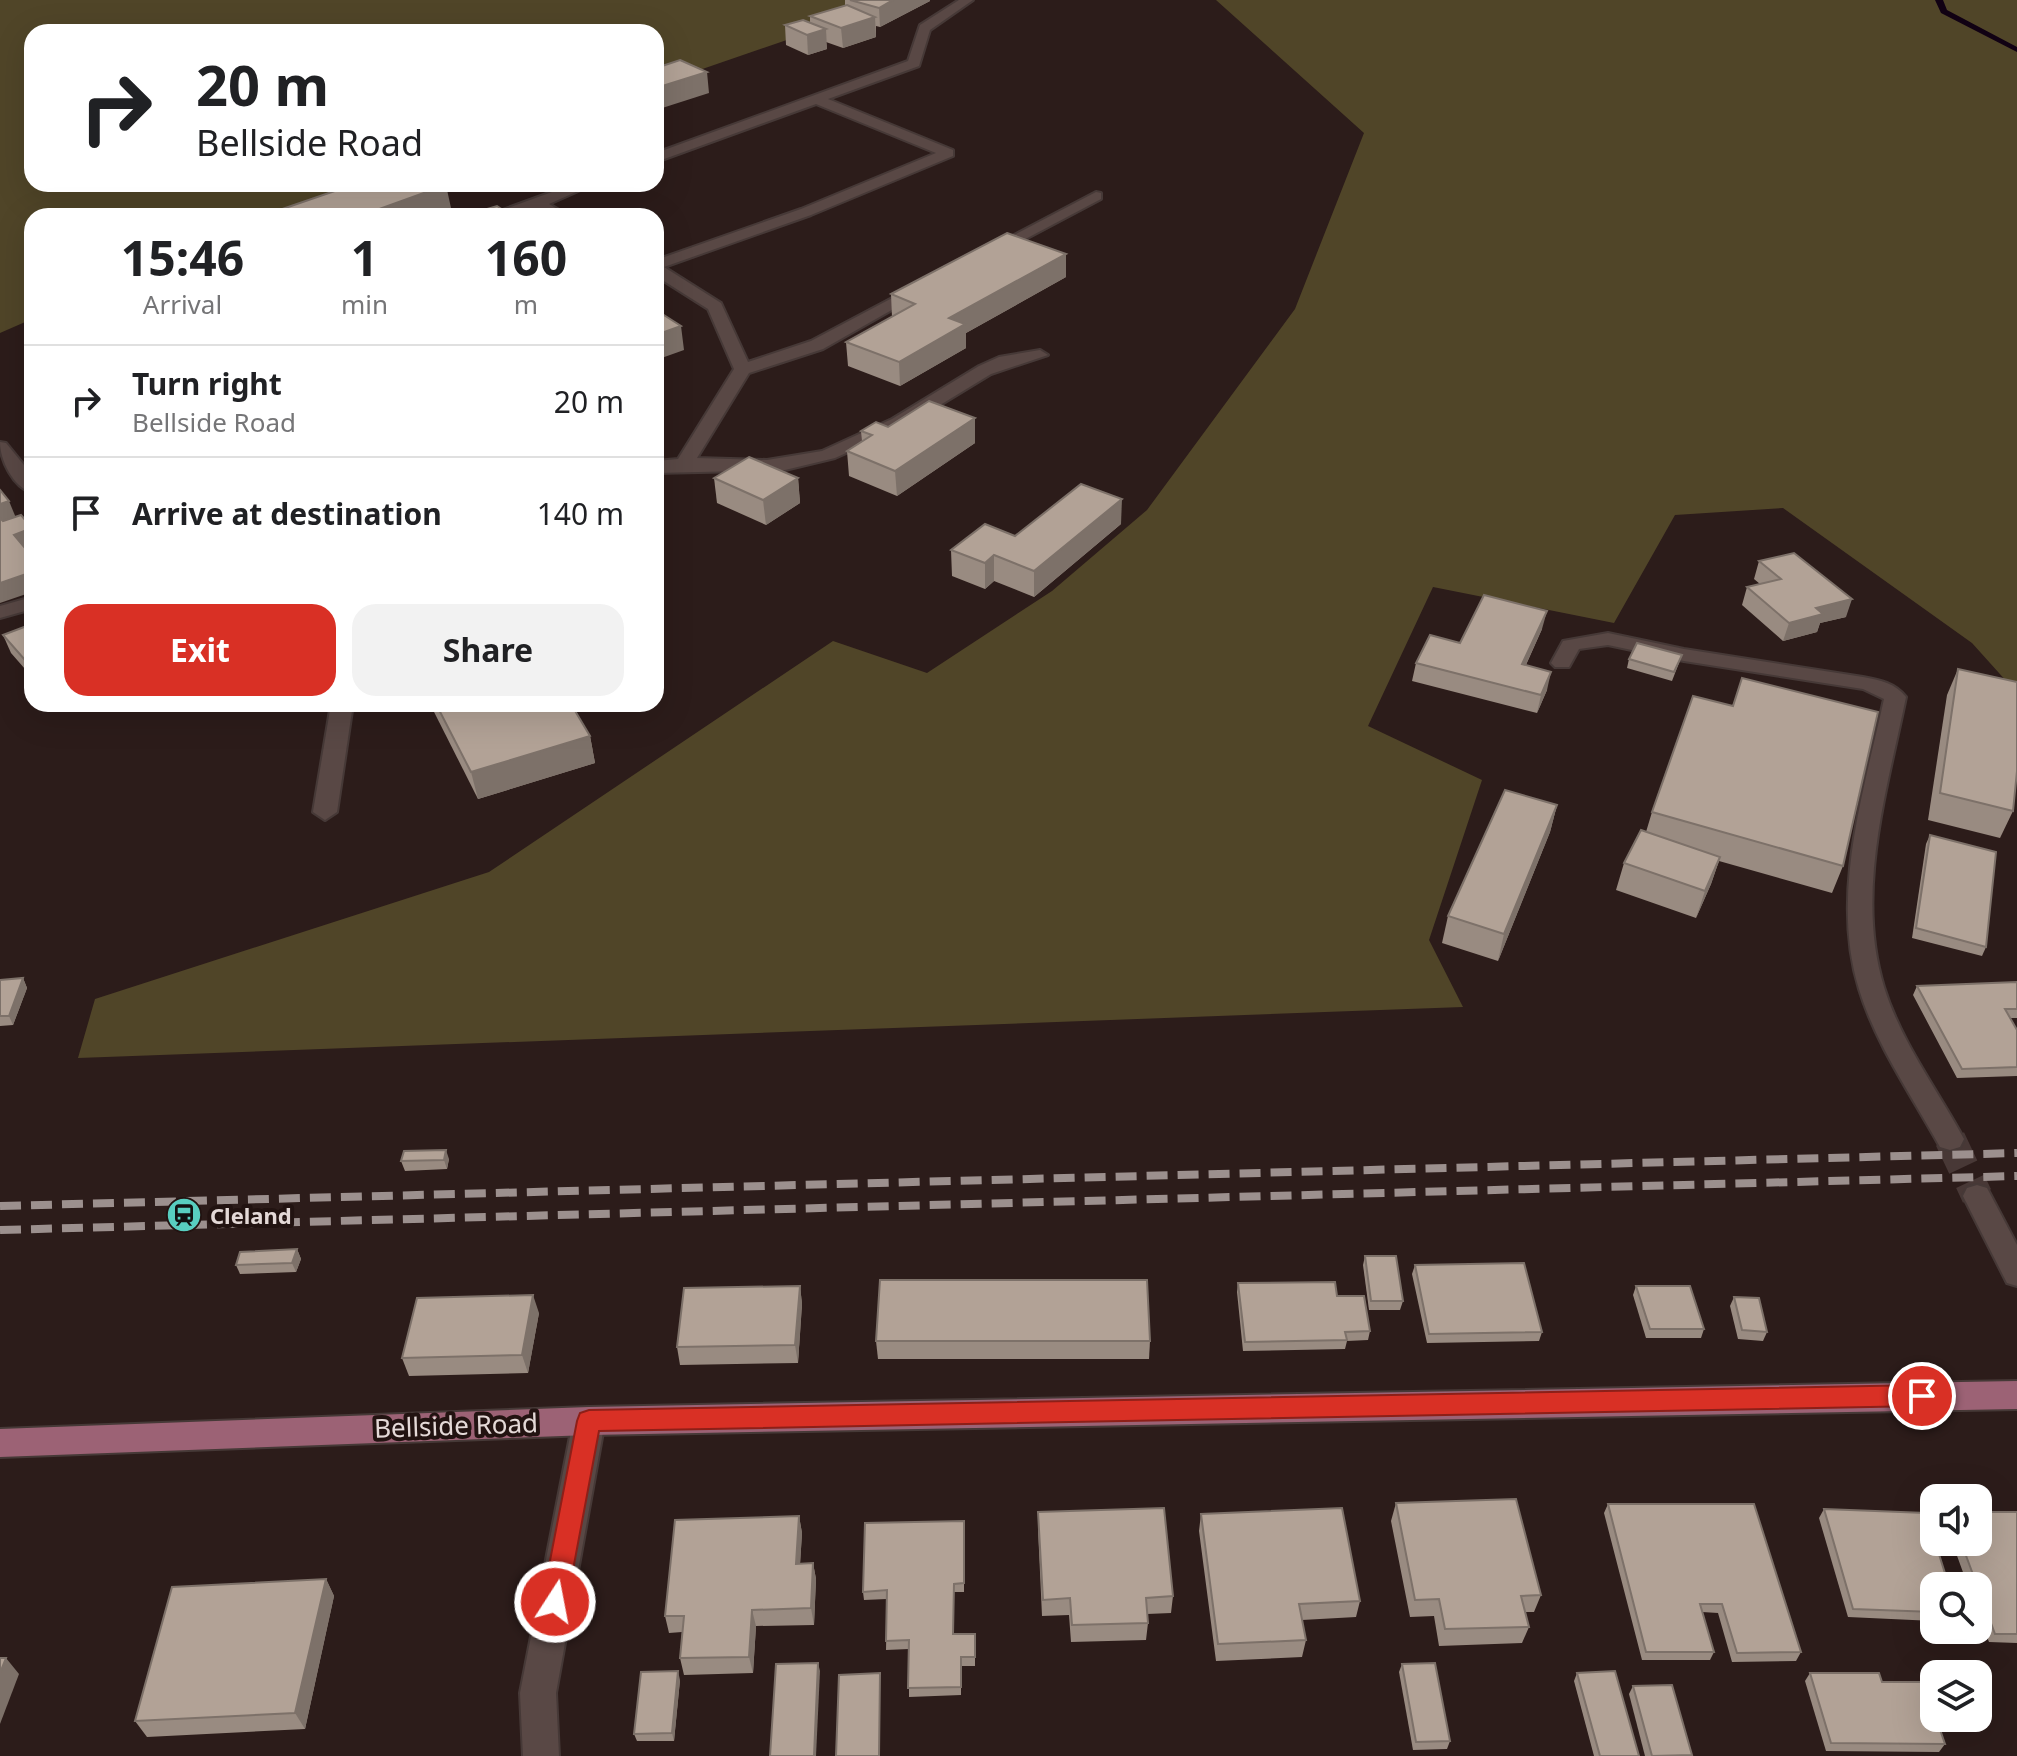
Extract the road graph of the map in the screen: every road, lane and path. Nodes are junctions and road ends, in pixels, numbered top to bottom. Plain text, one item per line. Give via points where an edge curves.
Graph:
1 (967, 0) edge
2 (819, 100) junction
3 (664, 155) edge
4 (566, 192) edge
5 (1096, 196) dead end
6 (537, 203) junction
7 (520, 208) edge
8 (546, 208) edge
9 (970, 263) edge
10 (664, 264) edge
11 (664, 272) edge
12 (929, 285) edge
13 (1040, 355) dead end
14 (743, 369) junction
15 (0, 447) edge
16 (686, 461) junction
17 (664, 465) edge
18 (24, 477) edge
19 (24, 605) edge
20 (0, 612) edge
21 (1562, 663) dead end
22 (341, 712) edge
23 (325, 812) dead end
24 (1950, 1139) tunnel mouth
25 (1977, 1196) tunnel mouth
26 (2017, 1274) edge
27 (2017, 1395) edge
28 (589, 1421) junction
29 (0, 1443) edge
30 (541, 1756) edge

1 - 2 street via 924,28 914,63
2 - 3 street
2 - 10 street via 948,153
4 - 6 street
5 - 9 street
6 - 7 street
6 - 8 street
11 - 14 street via 715,306
12 - 14 street via 817,345
13 - 16 street via 1005,361 860,442 804,461 758,466
14 - 16 street
15 - 18 street
16 - 17 street
19 - 20 street
21 - 24 street via 1570,645 1608,639 1863,683 1895,697 1862,893 1863,955 1877,1000
22 - 23 street
25 - 26 street
27 - 28 main road, Bellside Road
28 - 29 main road, Bellside Road
28 - 30 street via 538,1693

